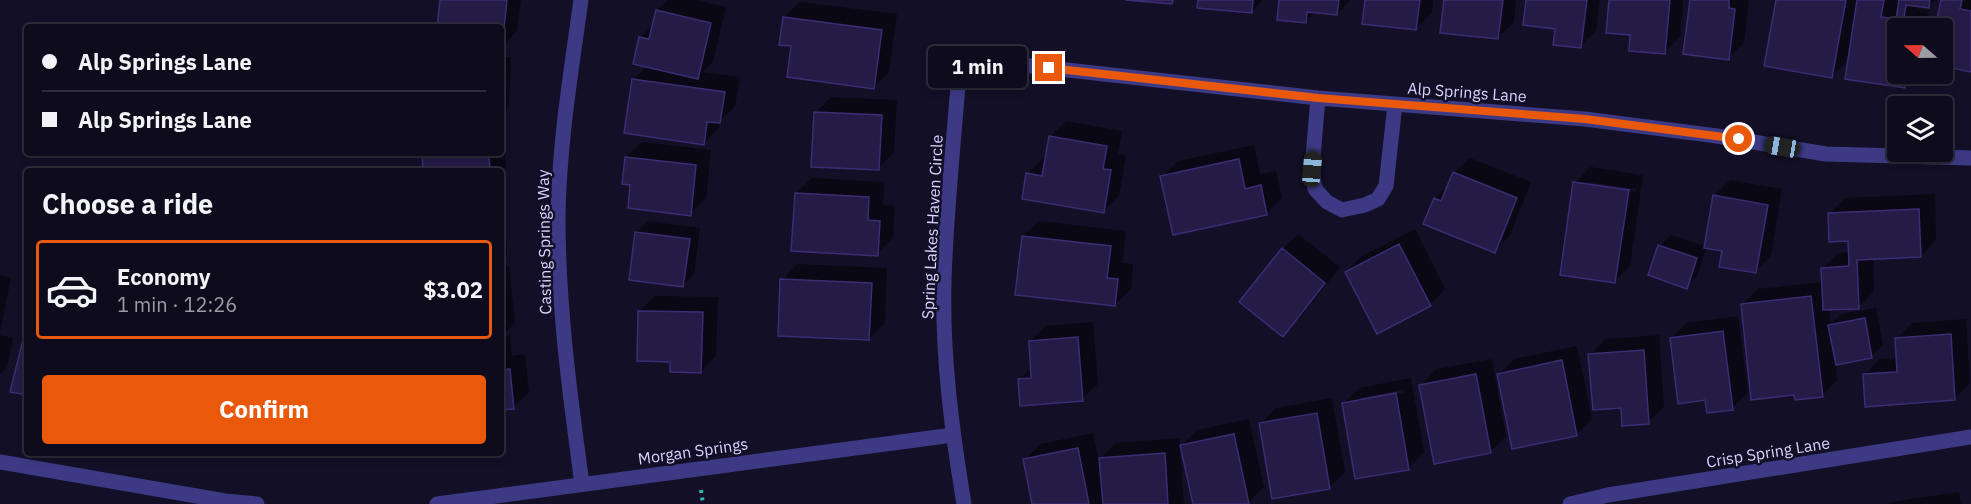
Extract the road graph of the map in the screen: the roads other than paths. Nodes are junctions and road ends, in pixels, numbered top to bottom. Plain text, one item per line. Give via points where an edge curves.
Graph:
1 (581, 0) edge
2 (960, 58) joint
3 (1318, 98) junction
4 (1395, 104) junction
5 (1971, 158) edge
6 (953, 435) junction
7 (1971, 437) edge
8 (0, 462) edge
9 (582, 484) junction
10 (256, 504) edge
11 (437, 504) edge
12 (964, 504) edge
13 (1570, 504) edge

1 - 9 street, Casting Springs Way via 562,141 558,217 561,305
2 - 3 street, Alp Springs Lane
2 - 6 street, Spring Lakes Haven Circle via 944,281 945,351
3 - 4 street, Alp Springs Lane
3 - 4 street via 1312,169 1315,189 1342,210 1378,199 1386,186
4 - 5 street, Alp Springs Lane via 1585,119 1826,154
6 - 9 street, Morgan Springs
6 - 12 street, Spring Lakes Haven Circle
7 - 13 street, Crisp Spring Lane
8 - 10 street
9 - 11 street, Morgan Springs

